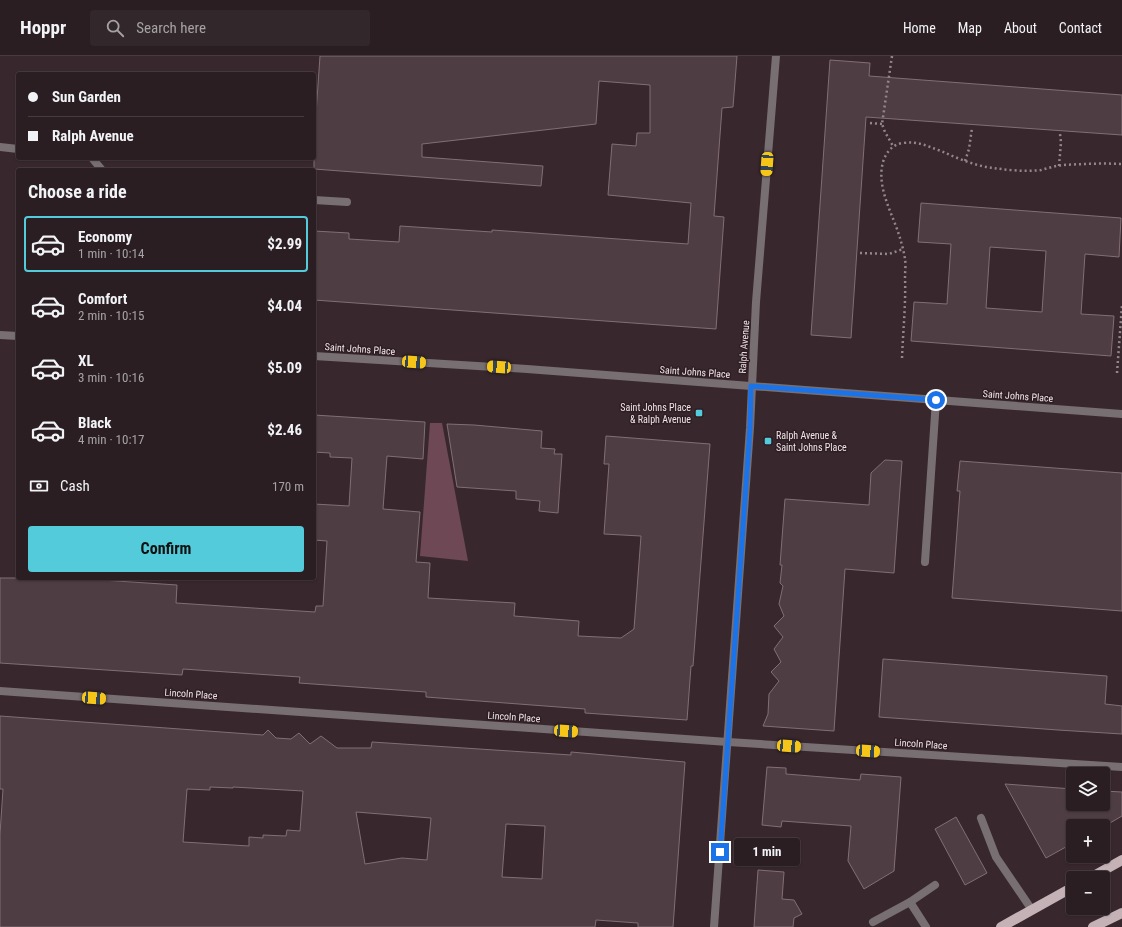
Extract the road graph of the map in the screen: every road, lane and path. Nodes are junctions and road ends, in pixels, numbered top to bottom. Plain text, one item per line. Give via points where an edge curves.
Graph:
1 (776, 56) edge
2 (892, 56) edge
3 (870, 123) dead end
4 (882, 124) junction
5 (972, 128) dead end
6 (1060, 134) dead end
7 (893, 146) junction
8 (0, 147) edge
9 (16, 149) edge
10 (94, 160) edge
11 (965, 161) junction
12 (1122, 164) edge
13 (1059, 166) junction
14 (100, 168) edge
15 (316, 200) edge
16 (347, 202) dead end
17 (903, 249) junction
18 (860, 253) dead end
19 (1122, 305) edge
20 (0, 335) edge
21 (16, 336) edge
22 (316, 356) edge
23 (902, 358) dead end
24 (1117, 373) dead end
25 (751, 386) junction
26 (936, 400) junction
27 (1122, 414) edge
28 (924, 562) dead end
29 (0, 691) edge
30 (728, 742) junction
31 (1122, 767) edge
32 (981, 818) dead end
33 (1122, 860) edge
34 (1102, 871) edge
35 (935, 885) dead end
36 (1066, 891) edge
37 (910, 902) junction
38 (1032, 910) junction
39 (1122, 913) edge
40 (873, 922) dead end
41 (1096, 926) edge
42 (714, 927) edge
43 (926, 927) edge
44 (1001, 927) edge

1 - 25 street, Ralph Avenue
2 - 4 path
3 - 4 path
4 - 7 path
5 - 11 path
6 - 13 path
7 - 11 path via 915,142
7 - 17 path via 883,162 883,188
8 - 9 street
10 - 14 street
11 - 13 path via 990,168 1016,171
12 - 13 path
15 - 16 street
17 - 18 path via 889,254
17 - 23 path via 906,297
19 - 24 path
20 - 21 street
22 - 25 street, Saint Johns Place
25 - 26 street, Saint Johns Place
25 - 30 street, Ralph Avenue
26 - 27 street, Saint Johns Place
26 - 28 street
29 - 30 street, Lincoln Place
30 - 31 street, Lincoln Place
30 - 42 street, Ralph Avenue
32 - 38 street via 996,857
33 - 34 main road
35 - 37 street
36 - 38 main road
37 - 40 street
37 - 43 street
38 - 44 main road
39 - 41 main road

